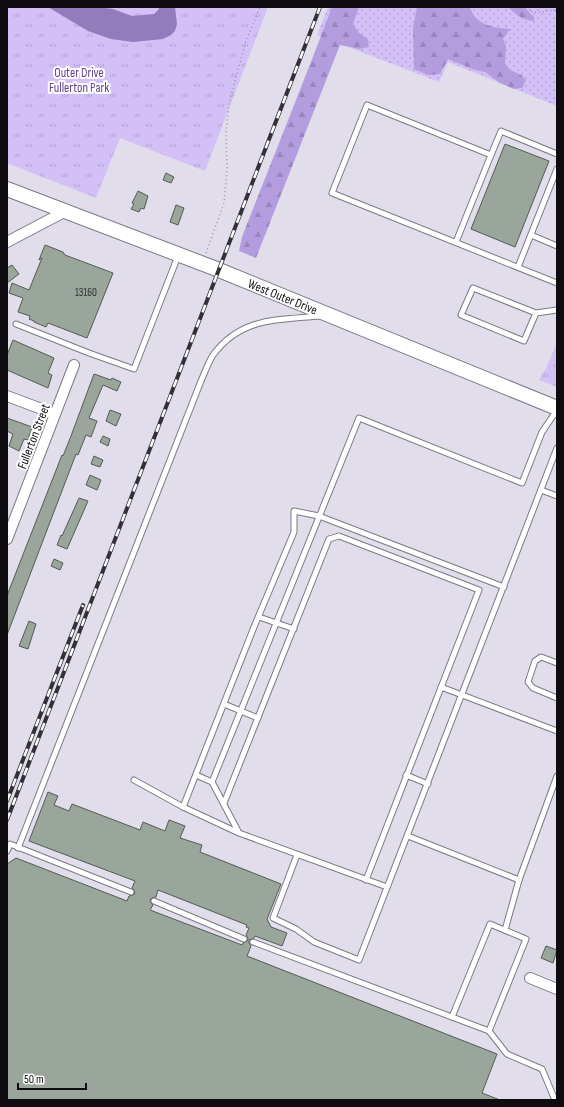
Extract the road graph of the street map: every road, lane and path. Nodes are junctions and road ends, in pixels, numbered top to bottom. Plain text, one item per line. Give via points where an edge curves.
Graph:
1 (260, 7) edge
2 (531, 7) edge
3 (557, 11) edge
4 (557, 154) edge
5 (491, 155) junction
6 (557, 169) edge
7 (7, 189) edge
8 (64, 212) junction
9 (531, 234) junction
10 (7, 242) edge
11 (456, 242) junction
12 (557, 246) edge
13 (179, 255) junction
14 (202, 264) junction
15 (518, 267) junction
16 (557, 283) edge
17 (557, 310) edge
18 (536, 313) junction
19 (329, 315) junction
20 (16, 324) dead end
21 (74, 365) dead end
22 (7, 396) edge
23 (557, 409) edge
24 (55, 414) junction
25 (557, 448) edge
26 (541, 490) junction
27 (557, 496) edge
28 (11, 515) edge
29 (319, 516) junction
30 (7, 539) edge
31 (504, 587) junction
32 (259, 617) junction
33 (276, 624) junction
34 (294, 629) junction
35 (557, 663) edge
36 (441, 687) junction
37 (462, 694) junction
38 (557, 698) edge
39 (224, 704) junction
40 (241, 711) junction
41 (258, 718) junction
42 (557, 731) edge
43 (196, 775) junction
44 (406, 775) junction
45 (557, 776) edge
46 (134, 780) dead end
47 (212, 782) junction
48 (428, 784) junction
49 (224, 803) junction
50 (183, 807) junction
51 (239, 833) junction
52 (408, 836) junction
53 (18, 848) junction
54 (7, 851) edge
55 (298, 855) junction
56 (366, 880) junction
57 (519, 880) junction
58 (387, 887) junction
59 (131, 892) dead end
60 (154, 901) dead end
61 (505, 930) junction
62 (244, 939) dead end
63 (252, 942) dead end
64 (530, 978) dead end
65 (557, 989) edge
66 (452, 1017) junction
67 (489, 1031) junction
68 (555, 1100) edge

1 - 14 path via 246,41 230,99 226,130 227,170 224,203
2 - 3 path via 531,11 536,14
4 - 5 lane via 501,131
5 - 11 lane
5 - 11 lane via 367,106 338,178 332,193
6 - 9 lane
7 - 8 main road, West Outer Drive
8 - 10 street
8 - 13 main road, West Outer Drive
9 - 12 lane
9 - 15 lane
11 - 15 lane
13 - 14 main road, West Outer Drive
13 - 20 lane via 134,368
14 - 19 main road, West Outer Drive
15 - 16 lane
17 - 18 lane
18 - 18 lane via 524,341 461,315 473,288
19 - 23 main road, West Outer Drive
19 - 53 lane via 268,320 255,324 240,330 213,356
21 - 24 street, Fullerton Street
22 - 24 street
23 - 29 lane via 542,432 522,483 359,418
24 - 28 street, Fullerton Street
25 - 26 lane
26 - 27 lane
26 - 31 lane
28 - 30 street, Fullerton Street
29 - 31 lane
29 - 32 lane via 294,511 294,532
29 - 33 lane
31 - 37 lane
32 - 33 lane
32 - 39 lane
33 - 34 lane
33 - 40 lane
34 - 36 lane via 329,539 339,536 479,590
34 - 41 lane
35 - 38 lane via 541,657 535,661 528,682 533,688
36 - 37 lane
36 - 44 lane
37 - 42 lane
37 - 48 lane
39 - 40 lane
39 - 43 lane
40 - 41 lane
40 - 47 lane
41 - 49 lane
43 - 47 lane
43 - 50 lane
44 - 48 lane
44 - 56 lane
45 - 57 lane
46 - 50 lane
47 - 49 lane
48 - 52 lane
49 - 51 lane
50 - 51 lane
51 - 55 lane
52 - 57 lane
52 - 58 lane
53 - 54 lane via 10,844
53 - 59 lane
55 - 56 lane
55 - 58 lane via 273,918 296,929 314,942 359,960
56 - 58 lane
57 - 61 lane
60 - 62 lane
61 - 66 lane via 490,924
61 - 67 lane via 526,939
63 - 66 lane
64 - 65 street
66 - 67 lane
67 - 68 lane via 507,1054 542,1069

